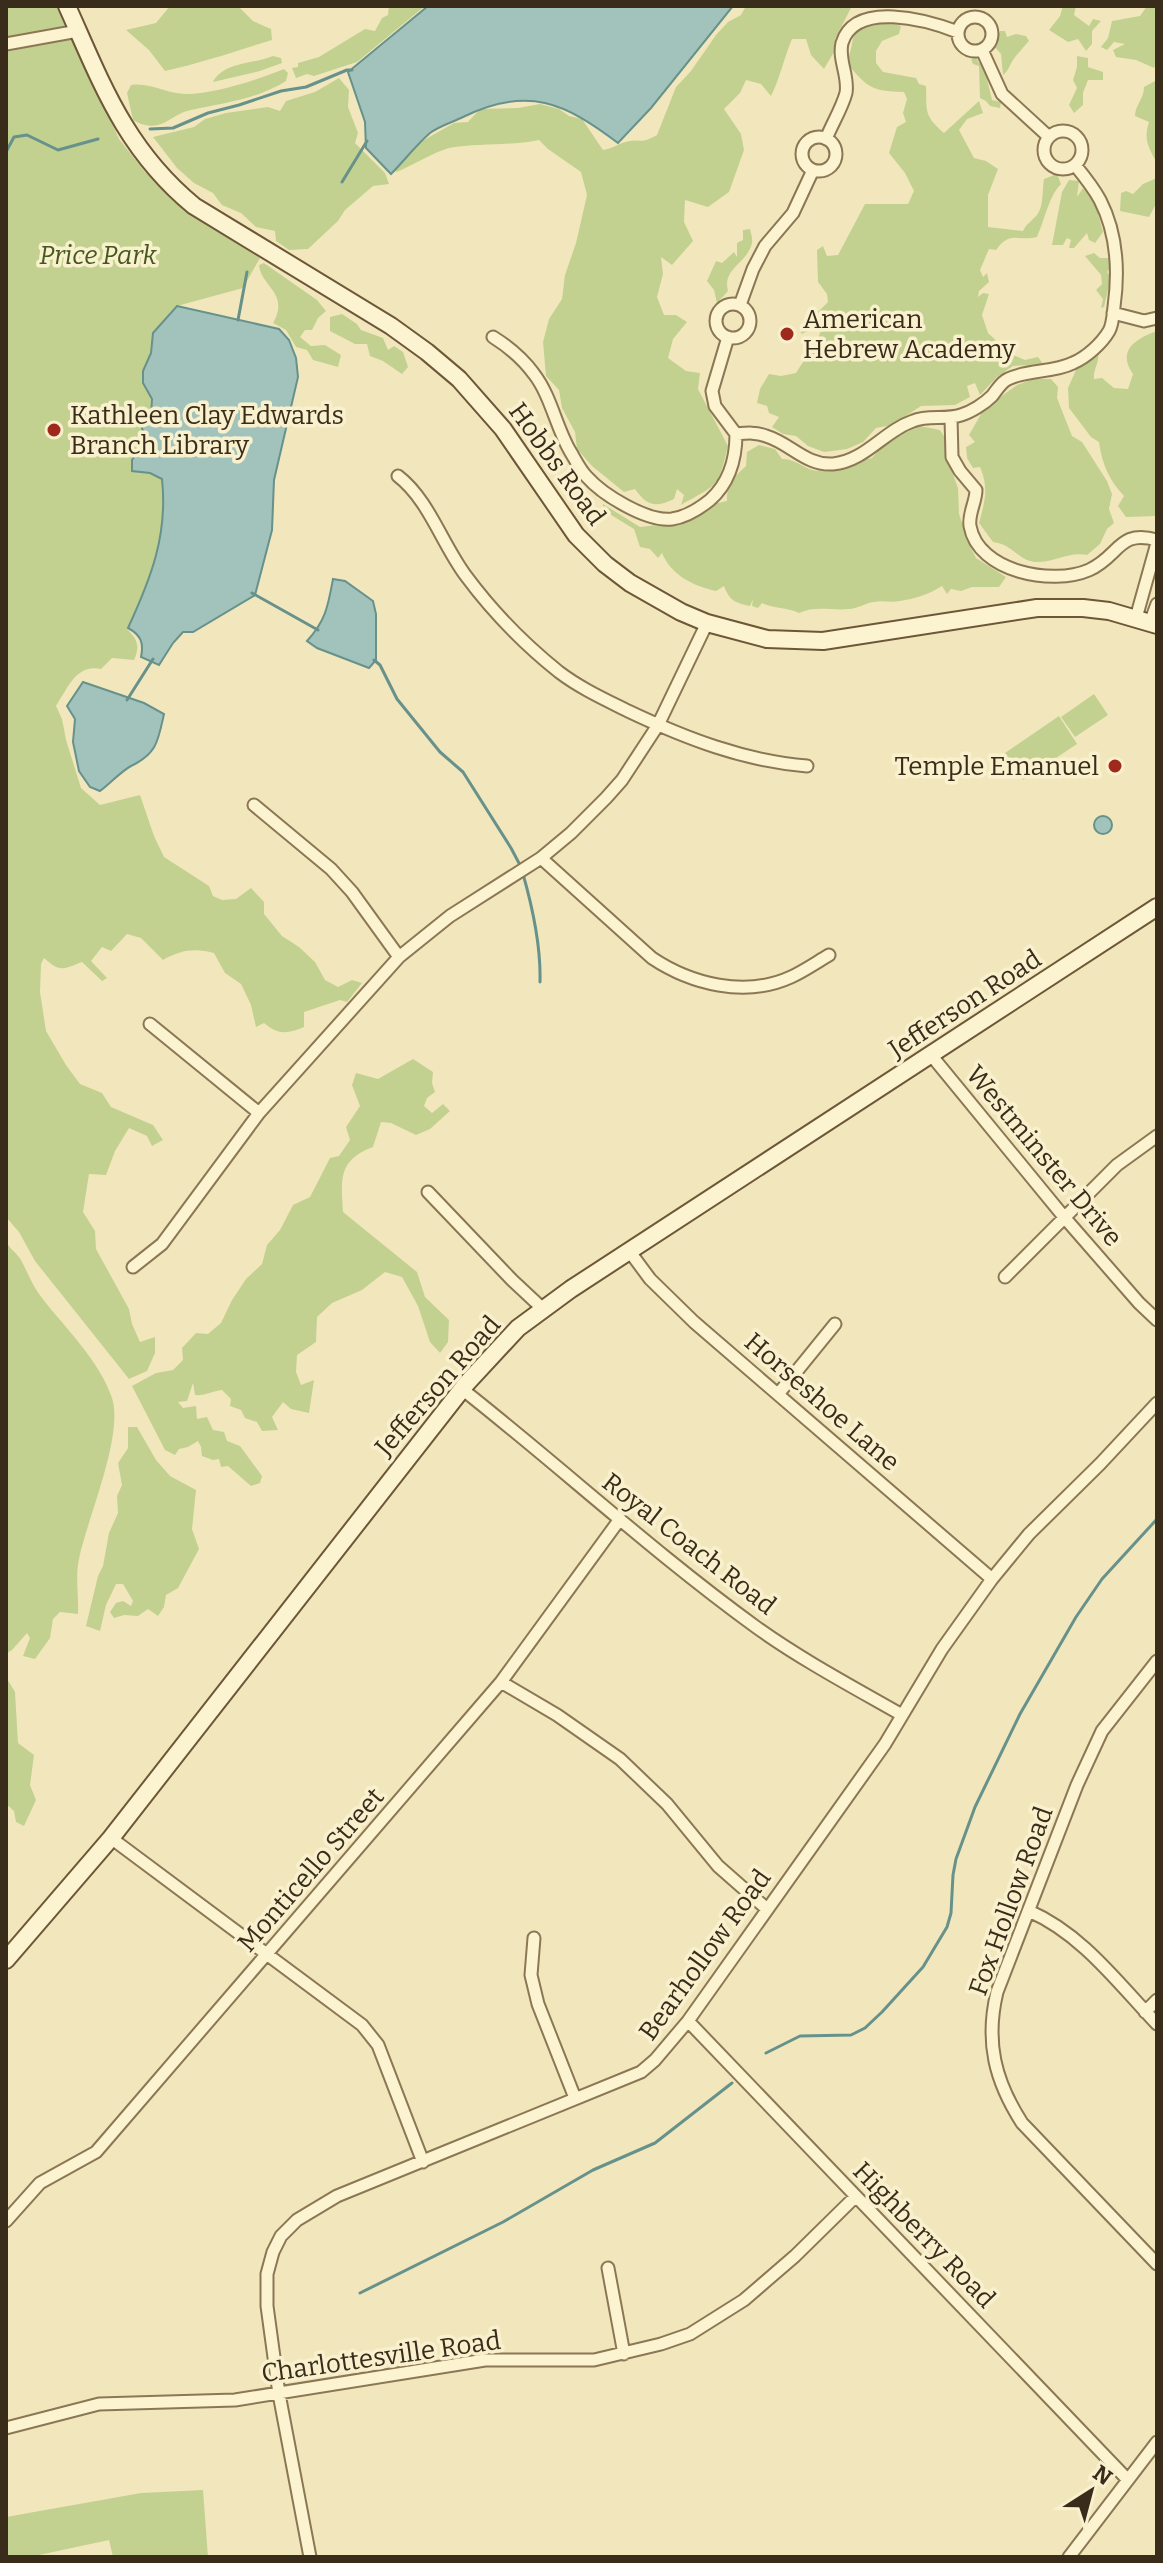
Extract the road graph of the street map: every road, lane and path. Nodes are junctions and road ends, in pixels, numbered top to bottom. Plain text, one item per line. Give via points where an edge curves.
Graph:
1 (67, 6) edge
2 (78, 31) junction
3 (958, 32) junction
4 (6, 44) edge
5 (982, 50) junction
6 (1049, 137) junction
7 (826, 139) junction
8 (1075, 165) junction
9 (813, 170) junction
10 (740, 305) junction
11 (1113, 313) junction
12 (1157, 318) edge
13 (493, 337) dead end
14 (728, 337) junction
15 (951, 418) junction
16 (736, 434) junction
17 (398, 476) dead end
18 (1157, 542) edge
19 (1157, 604) edge
20 (1148, 622) edge
21 (707, 623) junction
22 (658, 725) junction
23 (807, 766) dead end
24 (254, 805) dead end
25 (541, 858) junction
26 (1157, 907) edge
27 (829, 955) dead end
28 (399, 957) junction
29 (150, 1024) dead end
30 (931, 1055) junction
31 (259, 1113) junction
32 (1157, 1136) edge
33 (428, 1192) dead end
34 (1064, 1217) junction
35 (630, 1252) junction
36 (133, 1267) dead end
37 (1005, 1277) dead end
38 (543, 1309) junction
39 (1157, 1320) edge
40 (835, 1324) dead end
41 (462, 1389) junction
42 (779, 1393) junction
43 (1157, 1403) edge
44 (620, 1519) junction
45 (992, 1579) junction
46 (1157, 1661) edge
47 (501, 1682) junction
48 (902, 1715) junction
49 (111, 1838) junction
50 (767, 1909) junction
51 (1029, 1911) junction
52 (534, 1938) dead end
53 (266, 1956) junction
54 (6, 1960) edge
55 (1157, 2000) edge
56 (1145, 2012) junction
57 (688, 2021) junction
58 (1157, 2024) edge
59 (575, 2098) junction
60 (423, 2162) junction
61 (855, 2197) junction
62 (6, 2221) edge
63 (1157, 2264) edge
64 (608, 2268) dead end
65 (624, 2354) junction
66 (279, 2394) junction
67 (6, 2428) edge
68 (1157, 2442) edge
69 (1128, 2480) junction
70 (310, 2557) edge
71 (1069, 2557) edge

1 - 2 street, Hobbs Road
2 - 4 street
2 - 21 street, Hobbs Road via 120,121 172,188 427,352 487,409 576,535 605,564 656,599
3 - 5 street via 966,49
3 - 5 street via 968,19 983,20 991,38
3 - 7 street via 883,14 853,25 842,43 846,92
5 - 6 street via 1002,94
6 - 8 street via 1044,148 1049,163 1064,169
6 - 8 street via 1067,132 1078,138 1082,150
7 - 9 street via 836,152 834,163
7 - 9 street via 810,140 804,148 803,158
8 - 11 street via 1100,200 1112,231 1117,259
9 - 10 street via 793,213 765,246
10 - 14 street via 750,317 749,328 742,336
10 - 14 street via 728,305 717,318 718,329
11 - 12 street via 1144,321
11 - 15 street via 1111,329 1084,357 1005,380 972,411
13 - 16 street via 536,376 586,476 644,514 671,519 709,500 731,469
14 - 16 street via 712,391 715,406
15 - 16 street via 909,422 864,453 833,464 814,462 769,436
15 - 18 street via 952,457 976,490 972,533 1000,562 1036,577 1061,577 1093,568 1130,538
17 - 22 street via 414,490 464,574 521,638 584,689
18 - 20 street
19 - 20 street
20 - 21 street, Hobbs Road via 1083,608 1037,608 823,641 767,639
21 - 22 street
22 - 23 street via 744,756
22 - 25 street via 622,780
24 - 28 street via 331,869
25 - 27 street via 652,958 696,980 760,986 789,978
25 - 28 street via 450,916
26 - 30 street, Jefferson Road
28 - 31 street
29 - 31 street
30 - 34 street, Westminster Drive
30 - 35 street, Jefferson Road
31 - 36 street via 162,1244
32 - 34 street via 1117,1165
33 - 38 street
34 - 37 street
34 - 39 street, Westminster Drive
35 - 38 street, Jefferson Road
35 - 42 street, Horseshoe Lane via 694,1322
38 - 41 street, Jefferson Road via 518,1328
40 - 42 street
41 - 44 street, Royal Coach Road
41 - 49 street, Jefferson Road
42 - 45 street, Horseshoe Lane
43 - 45 street, Bearhollow Road
44 - 47 street, Monticello Street
44 - 48 street, Royal Coach Road via 757,1628
45 - 48 street, Bearhollow Road
46 - 51 street, Fox Hollow Road via 1102,1731
47 - 50 street via 620,1759 667,1804 718,1866
47 - 53 street, Monticello Street
48 - 50 street, Bearhollow Road
49 - 53 street
49 - 54 street, Jefferson Road
50 - 57 street, Bearhollow Road
51 - 56 street via 1066,1932
51 - 63 street, Fox Hollow Road via 991,2016 1001,2086 1039,2143
52 - 59 street via 531,1975 538,2004
53 - 60 street via 362,2025 378,2045
53 - 62 street, Monticello Street via 96,2152 40,2183
55 - 56 street
56 - 58 street
57 - 59 street, Bearhollow Road via 641,2072
57 - 61 street, Highberry Road
59 - 60 street, Bearhollow Road
60 - 66 street, Bearhollow Road via 337,2196 281,2236 267,2274
61 - 65 street, Charlottesville Road via 744,2300 690,2334
61 - 69 street, Highberry Road
64 - 65 street
65 - 66 street, Charlottesville Road via 594,2360 485,2360
66 - 67 street, Charlottesville Road via 99,2404
66 - 70 street, Bearhollow Road
68 - 69 street
69 - 71 street

